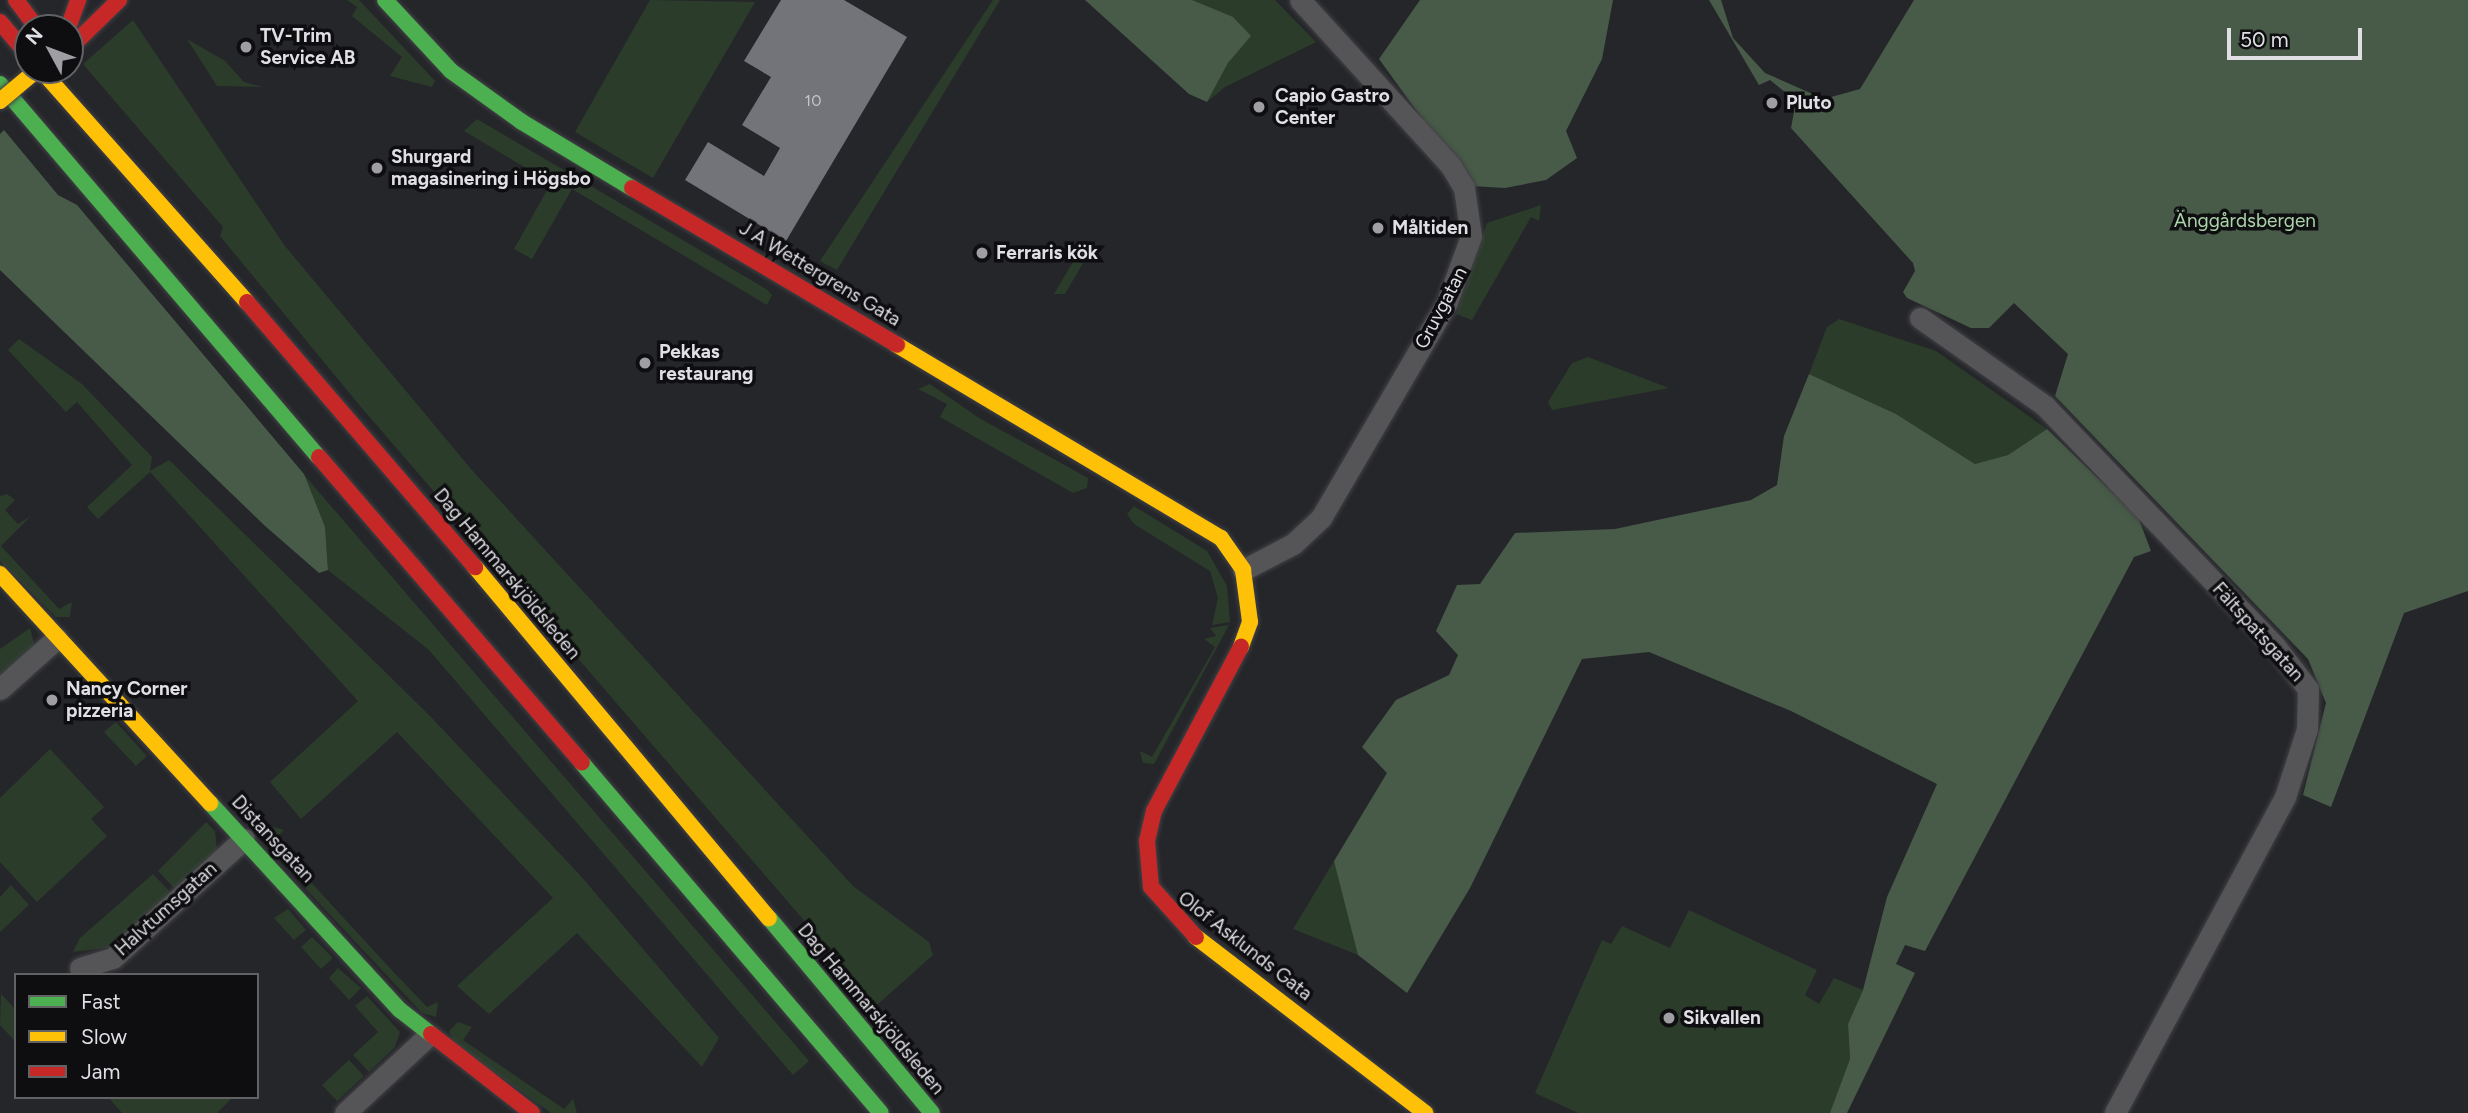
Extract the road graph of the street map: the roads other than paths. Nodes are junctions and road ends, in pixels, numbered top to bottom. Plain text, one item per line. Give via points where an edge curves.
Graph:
1 (119, 0) edge
2 (385, 0) edge
3 (1300, 0) edge
4 (0, 22) edge
5 (84, 35) edge
6 (14, 38) edge
7 (0, 84) edge
8 (21, 84) edge
9 (52, 84) edge
10 (84, 90) dead end
11 (0, 101) edge
12 (1920, 318) dead end
13 (337, 403) junction
14 (1243, 570) junction
15 (0, 574) edge
16 (57, 638) junction
17 (0, 689) edge
18 (244, 839) junction
19 (80, 968) dead end
20 (428, 1036) junction
21 (881, 1053) junction
22 (345, 1113) edge
23 (532, 1113) edge
24 (880, 1113) edge
25 (932, 1113) edge
26 (937, 1113) edge
27 (1425, 1113) edge
28 (2115, 1113) edge

1 - 5 main road
2 - 14 main road, J A Wettergrens Gata via 451,71 522,122 1193,519 1221,538
3 - 14 street, Gruvgatan via 1451,166 1464,188 1471,236 1447,302 1321,518 1293,544
4 - 6 main road
7 - 24 main road
8 - 11 main road, bridge
9 - 13 main road, Dag Hammarskjöldsleden
10 - 13 main road
12 - 28 street, Fältspatsgatan via 2054,415 2275,646 2308,689 2306,729 2285,797
13 - 21 main road, Dag Hammarskjöldsleden
14 - 27 main road, Olof Asklunds Gata via 1250,596 1247,636 1233,671 1154,811 1147,841 1151,887 1180,925
15 - 16 main road, Distansgatan
16 - 17 street
16 - 18 main road, Distansgatan
18 - 19 street, Halvtumsgatan via 113,958
18 - 20 main road, Distansgatan
20 - 22 street
20 - 23 main road, Distansgatan
21 - 25 main road, Dag Hammarskjöldsleden
21 - 26 main road

